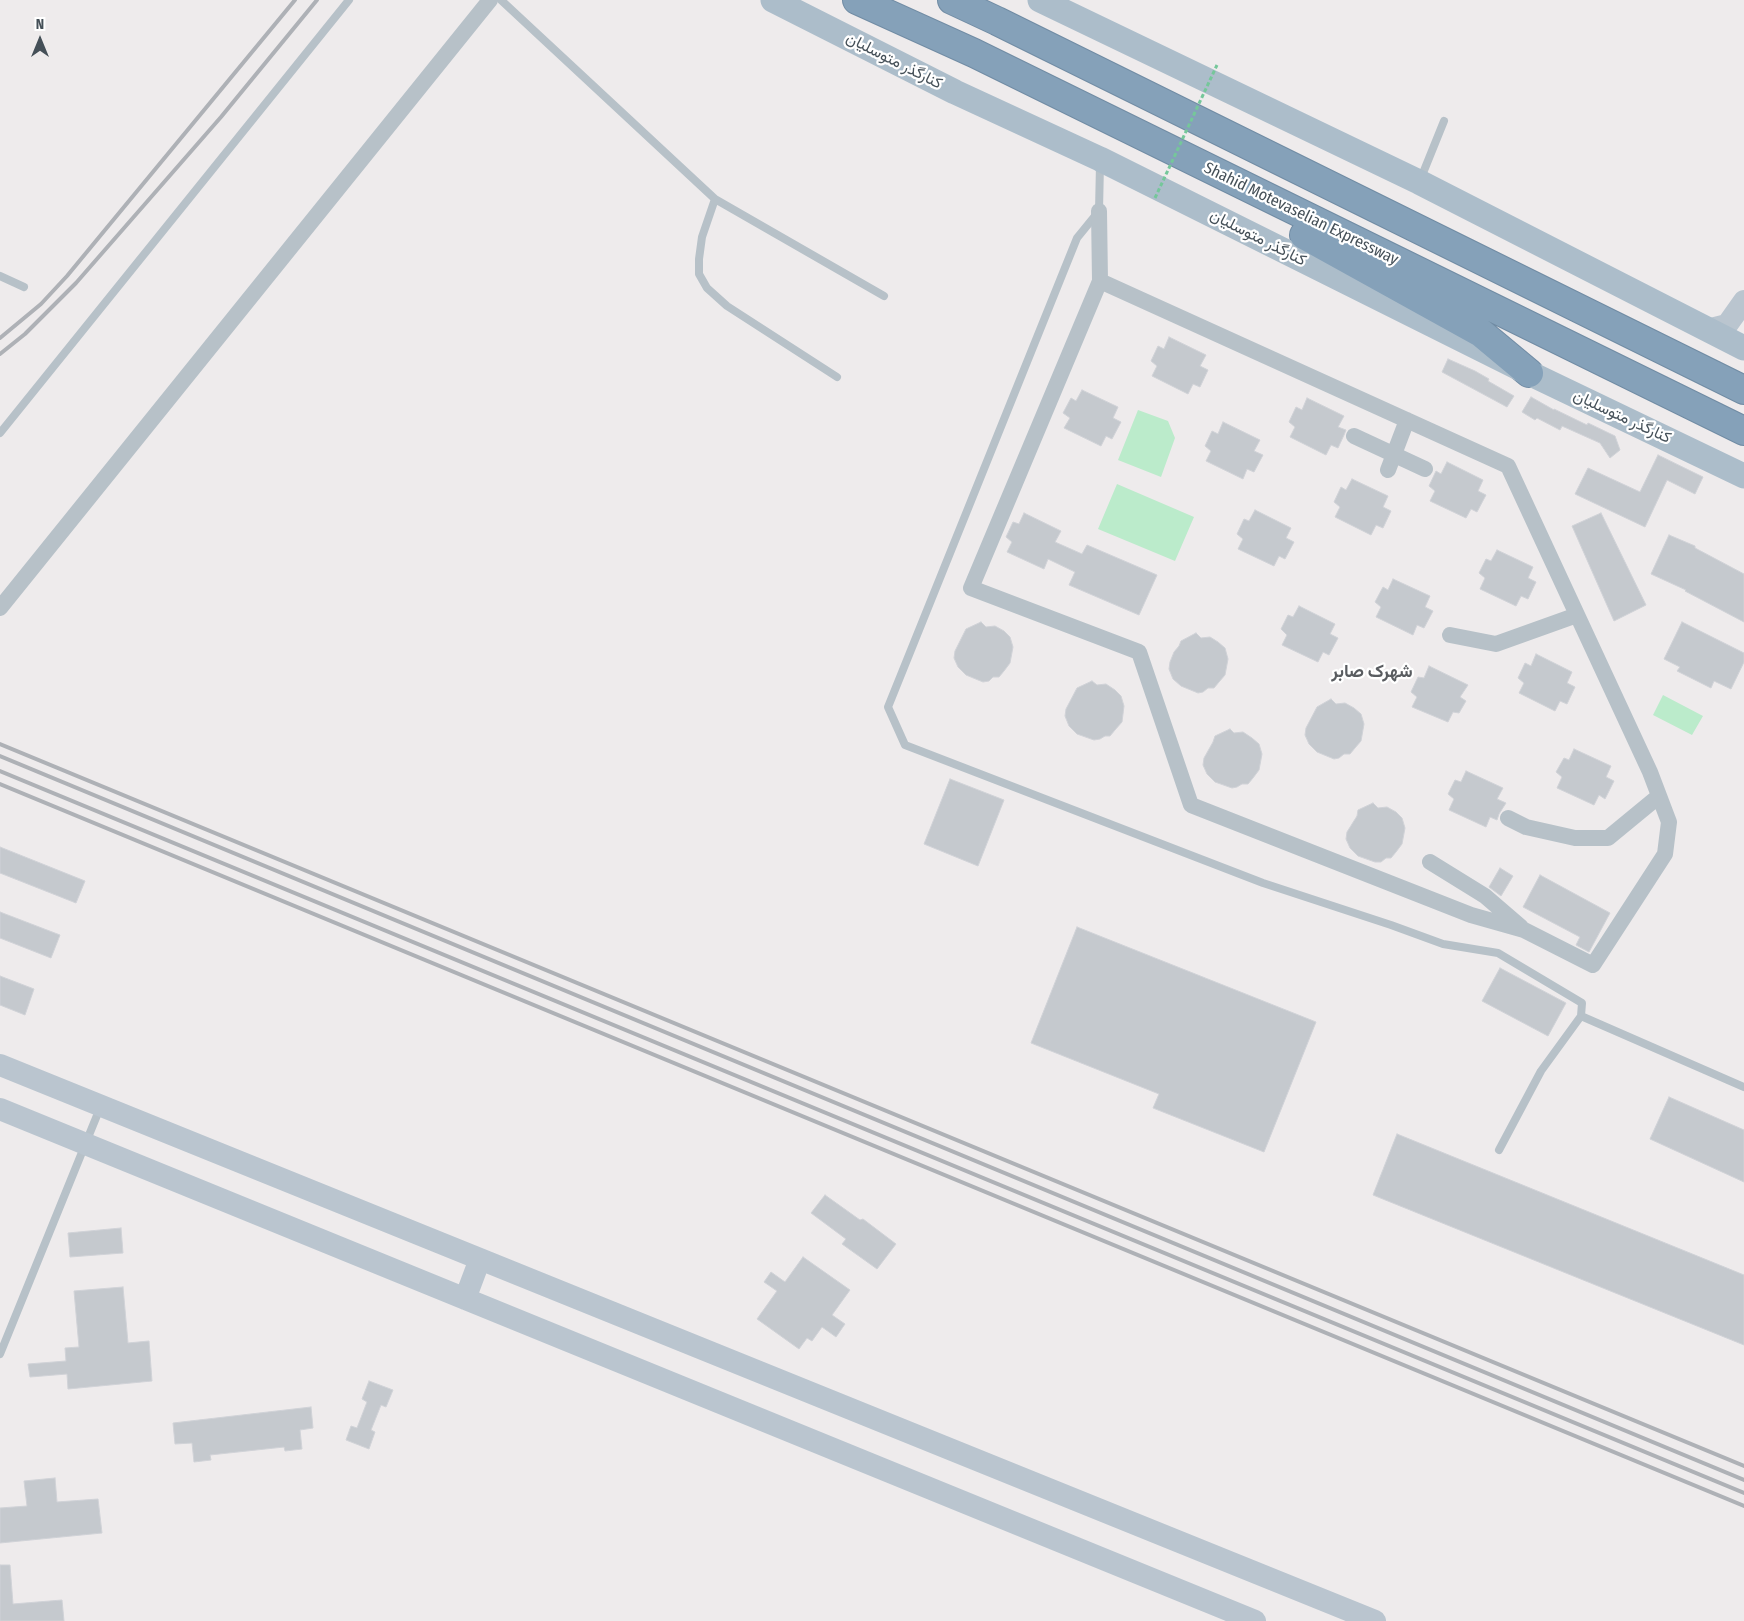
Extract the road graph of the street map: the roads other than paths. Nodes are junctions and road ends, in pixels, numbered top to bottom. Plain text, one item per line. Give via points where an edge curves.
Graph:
1 (349, 0) edge
2 (490, 0) edge
3 (501, 0) edge
4 (773, 0) edge
5 (857, 0) edge
6 (952, 0) edge
7 (1040, 0) edge
8 (1444, 121) dead end
9 (1100, 159) junction
10 (1208, 168) junction
11 (1419, 182) junction
12 (715, 199) junction
13 (1099, 211) junction
14 (0, 276) edge
15 (1100, 281) junction
16 (24, 287) dead end
17 (884, 296) dead end
18 (1744, 301) edge
19 (1707, 330) junction
20 (1744, 348) edge
21 (1529, 373) junction
22 (837, 377) dead end
23 (1744, 390) edge
24 (1407, 420) junction
25 (1744, 432) edge
26 (0, 433) edge
27 (1354, 436) dead end
28 (1394, 454) junction
29 (1425, 469) dead end
30 (1388, 470) dead end
31 (1744, 476) edge
32 (0, 608) edge
33 (1577, 615) junction
34 (1450, 635) dead end
35 (1659, 796) junction
36 (1508, 818) dead end
37 (1430, 862) dead end
38 (1524, 930) junction
39 (1581, 1016) junction
40 (0, 1065) edge
41 (1744, 1086) edge
42 (101, 1106) junction
43 (0, 1109) edge
44 (85, 1144) junction
45 (1499, 1150) dead end
46 (480, 1259) junction
47 (465, 1299) junction
48 (0, 1354) edge
49 (1348, 1616) edge
50 (1255, 1621) edge
51 (1376, 1621) edge

1 - 26 lane
2 - 32 street
3 - 12 lane
4 - 9 main road, کنارگذر متوسلیان via 955,92
5 - 10 highway, Shahid Motevaselian Expressway via 974,53
6 - 23 highway
7 - 11 main road
8 - 11 lane
9 - 13 lane
9 - 21 main road, کنارگذر متوسلیان
10 - 21 highway via 1303,234 1480,333
10 - 25 highway, Shahid Motevaselian Expressway
11 - 19 main road
12 - 17 lane
12 - 22 lane via 702,237 699,259 699,274 707,288 727,306
13 - 15 street
13 - 39 lane via 1077,238 888,707 905,745 1263,883 1443,944 1498,953 1582,1003
14 - 16 lane
15 - 24 street
15 - 38 street via 971,588 1139,652 1191,805 1471,915
18 - 19 street via 1727,325
19 - 20 main road
21 - 31 main road, کنارگذر متوسلیان
24 - 28 street
24 - 33 street via 1508,466
27 - 28 street
28 - 29 street
28 - 30 street
33 - 34 street via 1496,644
33 - 35 street
35 - 36 street via 1608,838 1575,838 1526,827
35 - 38 street via 1668,822 1666,854 1593,965
37 - 38 street via 1485,896
39 - 41 lane
39 - 45 lane via 1540,1071
40 - 42 street
42 - 44 lane
42 - 46 street
43 - 44 street
44 - 47 street
44 - 48 lane
46 - 47 street
46 - 49 street
47 - 50 street
49 - 51 street

